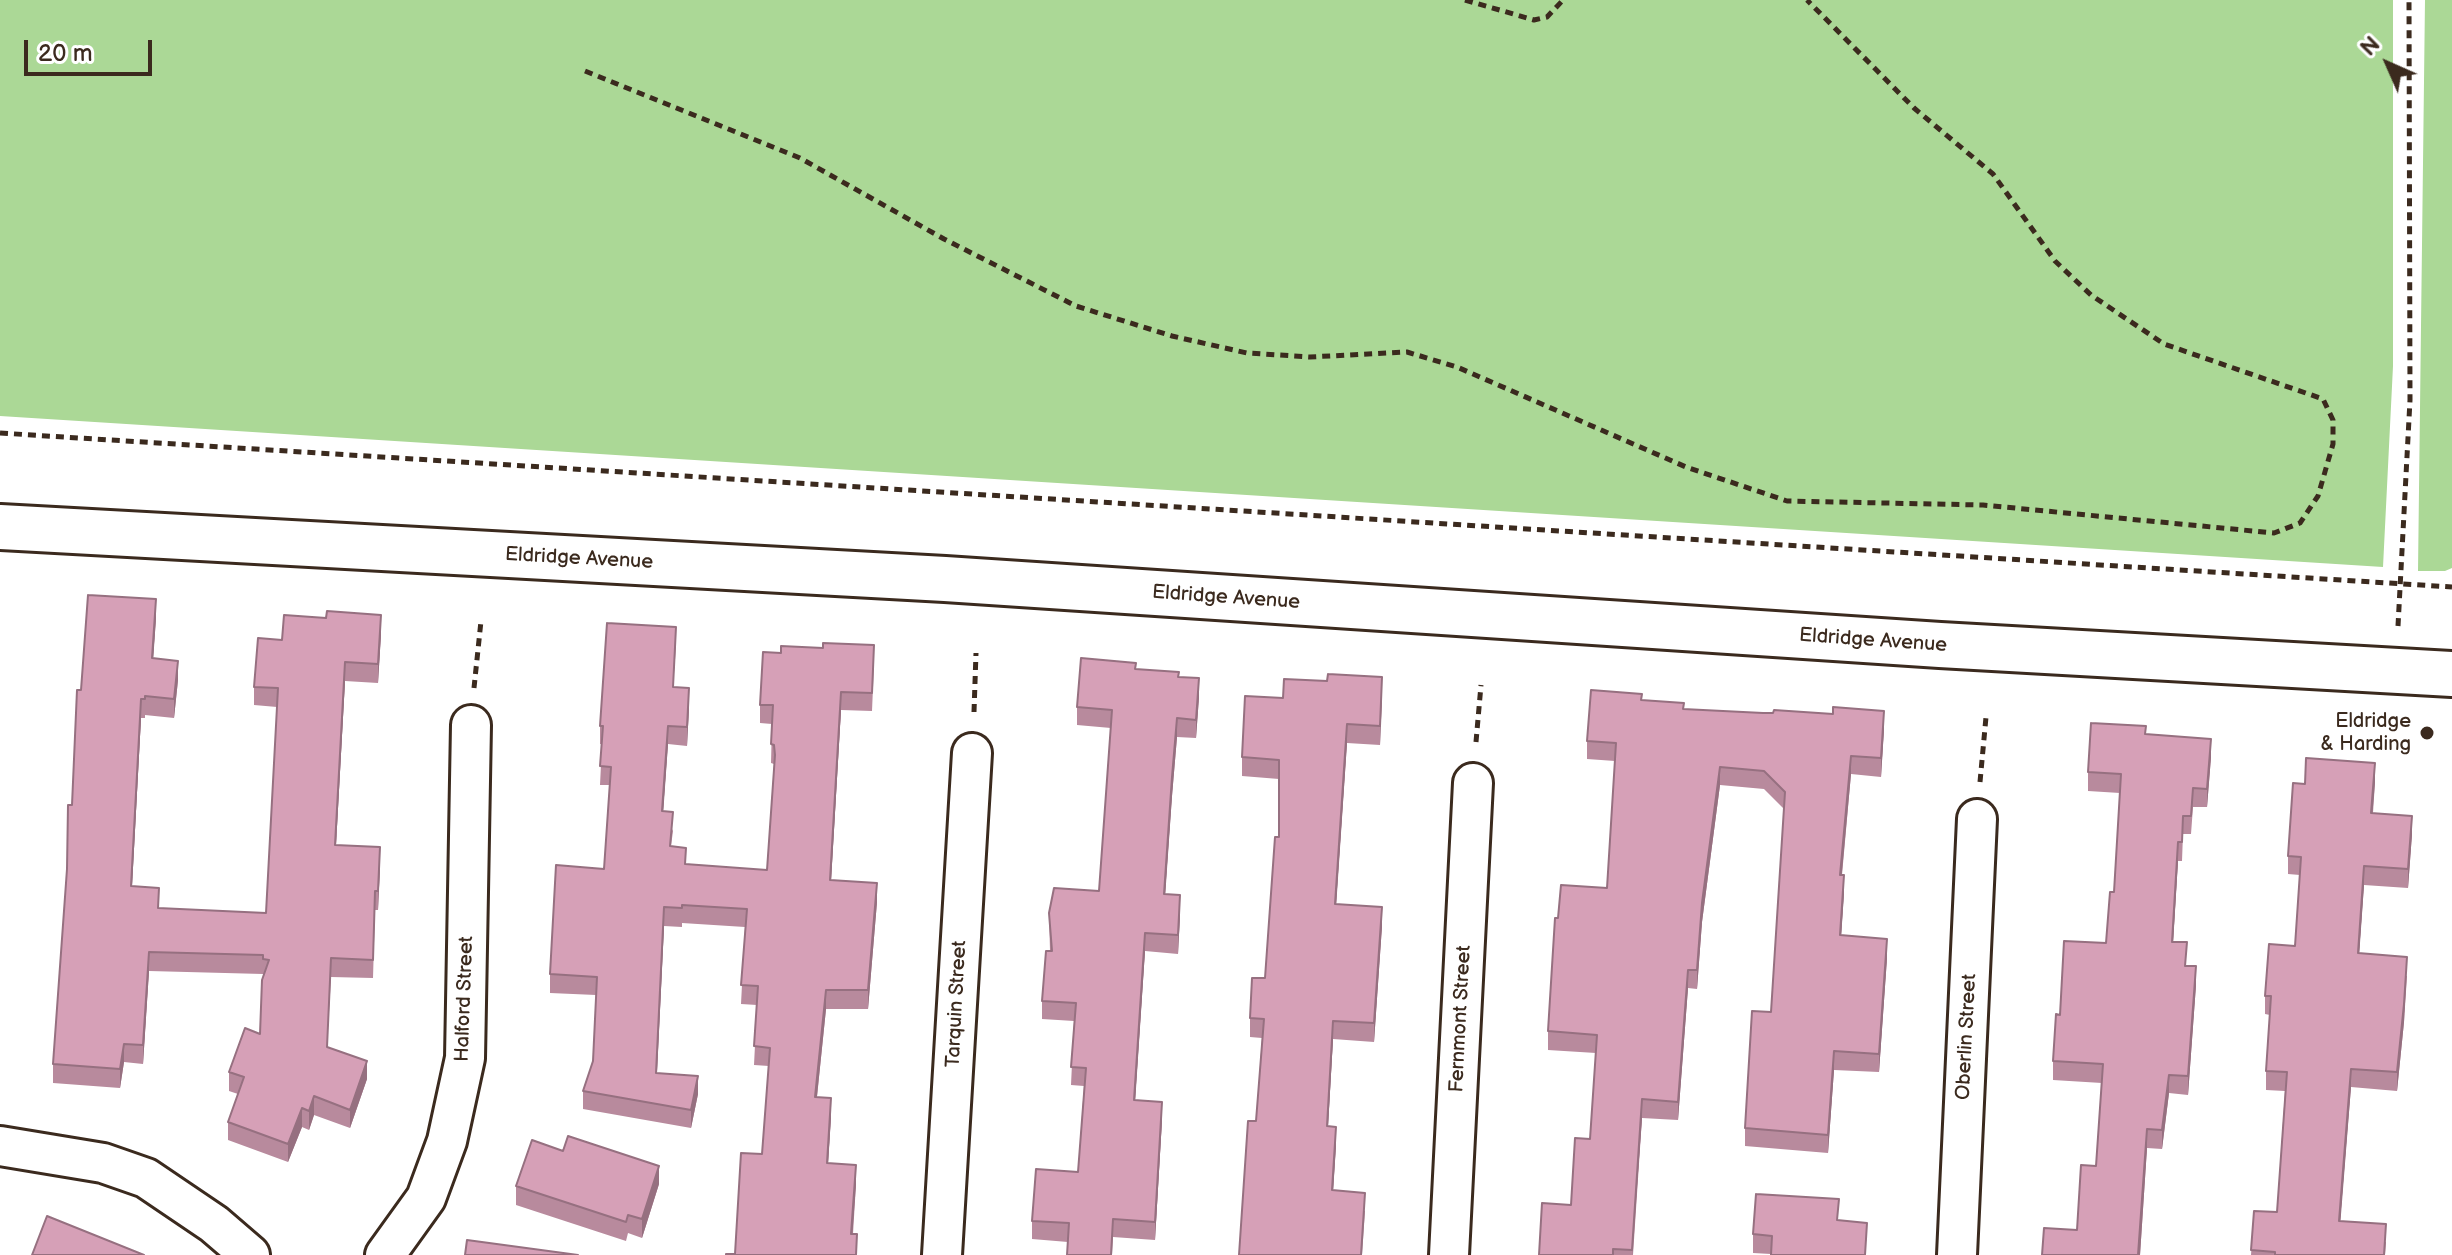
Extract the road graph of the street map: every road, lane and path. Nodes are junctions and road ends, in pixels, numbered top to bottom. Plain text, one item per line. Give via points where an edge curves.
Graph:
1 (1465, 0) edge
2 (1563, 0) edge
3 (1807, 0) edge
4 (2409, 0) edge
5 (585, 71) dead end
6 (0, 433) edge
7 (0, 527) edge
8 (2399, 584) junction
9 (2452, 587) edge
10 (481, 621) dead end
11 (976, 653) dead end
12 (2397, 671) junction
13 (2452, 674) edge
14 (1481, 685) dead end
15 (1986, 717) dead end
16 (471, 725) joint
17 (972, 753) joint
18 (1473, 783) joint
19 (1977, 819) joint
20 (0, 1146) edge
21 (250, 1255) edge
22 (385, 1255) edge
23 (942, 1255) edge
24 (1449, 1255) edge
25 (1957, 1255) edge

1 - 2 path via 1534,20 1547,17
3 - 5 path via 1914,108 1993,174 2055,261 2091,295 2164,344 2323,399 2333,420 2333,444 2318,496 2300,523 2274,533 1983,505 1787,501 1686,467 1457,367 1407,352 1310,357 1247,353 1076,306 800,158
4 - 8 path via 2410,400
6 - 8 path
7 - 12 street, Eldridge Avenue via 945,579
8 - 9 path
8 - 12 path
10 - 16 path
11 - 17 path
12 - 13 street, Eldridge Avenue
14 - 18 path
15 - 19 path
16 - 22 street, Halford Street via 465,1058 447,1141 426,1198
17 - 23 street, Tarquin Street
18 - 24 street, Fernmont Street
19 - 25 street, Oberlin Street
20 - 21 street via 103,1163 146,1178

